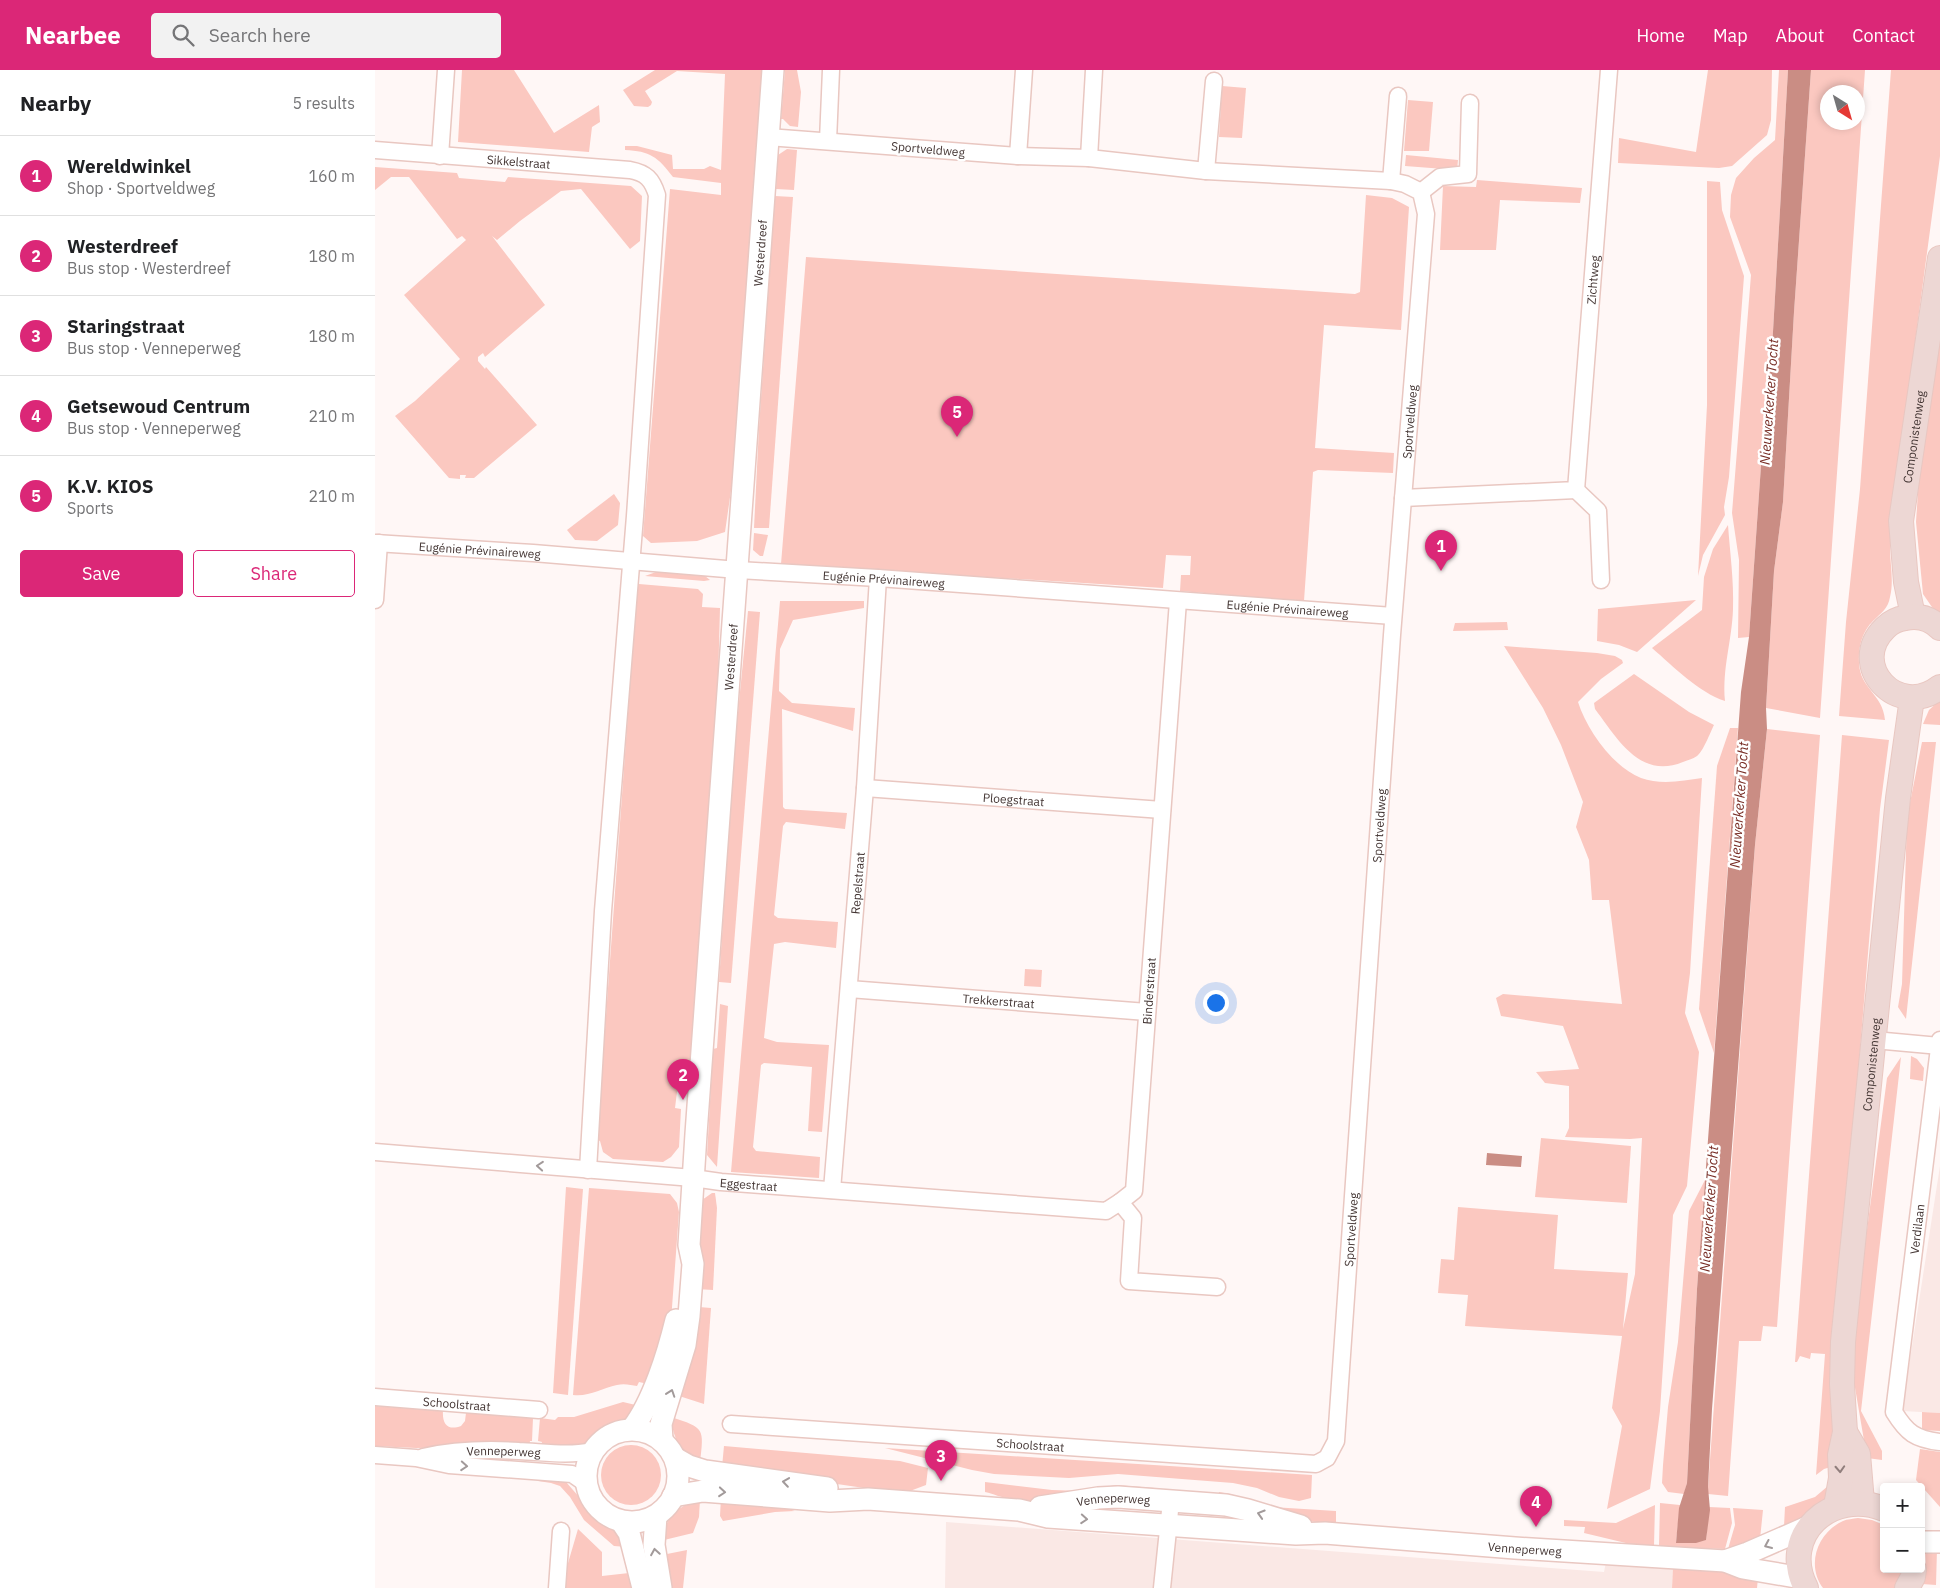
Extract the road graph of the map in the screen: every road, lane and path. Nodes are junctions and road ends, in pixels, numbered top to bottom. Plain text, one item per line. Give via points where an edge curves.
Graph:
1 (446, 70) edge
2 (773, 70) edge
3 (831, 70) edge
4 (1024, 70) edge
5 (1094, 70) edge
6 (1609, 70) edge
7 (1214, 81) dead end
8 (1398, 96) dead end
9 (1470, 103) dead end
10 (768, 137) junction
11 (828, 140) junction
12 (375, 150) edge
13 (440, 156) junction
14 (1018, 156) junction
15 (1089, 158) junction
16 (1206, 171) junction
17 (1391, 180) junction
18 (1421, 192) junction
19 (1940, 258) edge
20 (1576, 490) junction
21 (1403, 498) junction
22 (377, 543) edge
23 (631, 562) junction
24 (738, 570) junction
25 (878, 578) junction
26 (1601, 580) dead end
27 (375, 600) edge
28 (1178, 601) junction
29 (1393, 616) junction
30 (1913, 616) junction
31 (1940, 628) edge
32 (1940, 686) edge
33 (1912, 698) junction
34 (865, 788) junction
35 (1162, 810) junction
36 (849, 989) junction
37 (1147, 1012) junction
38 (1874, 1040) junction
39 (1940, 1040) edge
40 (1940, 1046) edge
41 (375, 1152) edge
42 (588, 1170) junction
43 (693, 1178) junction
44 (833, 1190) junction
45 (1120, 1202) junction
46 (689, 1245) junction
47 (1217, 1287) dead end
48 (375, 1397) edge
49 (539, 1410) dead end
50 (731, 1424) dead end
51 (632, 1429) junction
52 (1845, 1432) junction
53 (662, 1440) junction
54 (1940, 1442) edge
55 (592, 1451) junction
56 (375, 1455) edge
57 (416, 1458) junction
58 (675, 1458) junction
59 (1327, 1458) joint
60 (585, 1483) junction
61 (673, 1496) junction
62 (868, 1499) junction
63 (1171, 1501) junction
64 (1835, 1506) junction
65 (1873, 1506) edge
66 (1019, 1510) junction
67 (655, 1516) junction
68 (621, 1521) junction
69 (1170, 1525) junction
70 (1810, 1526) junction
71 (561, 1531) dead end
72 (1325, 1533) junction
73 (1925, 1542) edge
74 (1940, 1542) edge
75 (1725, 1561) junction
76 (1913, 1573) edge
77 (1804, 1583) edge
78 (557, 1588) edge
79 (643, 1588) edge
80 (661, 1588) edge
81 (1162, 1588) edge
82 (1907, 1588) edge

1 - 13 street
2 - 10 street, Westerdreef
3 - 11 street
4 - 14 street
5 - 15 street
6 - 20 street, Zichtweg
7 - 16 street
8 - 17 street
9 - 18 street via 1468,174 1440,177
10 - 11 street, Sportveldweg
10 - 24 street, Westerdreef
11 - 14 street, Sportveldweg
12 - 13 street, Sikkelstraat
13 - 23 street, Sikkelstraat via 630,170 647,176 655,188 657,201
14 - 15 street, Sportveldweg
15 - 16 street, Sportveldweg
16 - 17 street, Sportveldweg
17 - 18 street, Sportveldweg
18 - 21 street, Sportveldweg via 1427,214
19 - 30 main road, Componistenweg via 1901,521 1906,582
20 - 21 street
20 - 26 street via 1598,511
21 - 29 street, Sportveldweg
22 - 23 street, Eugénie Prévinaireweg
22 - 27 street
23 - 24 street, Eugénie Prévinaireweg
23 - 42 street via 603,910
24 - 25 street, Eugénie Prévinaireweg
24 - 43 street, Westerdreef
25 - 28 street, Eugénie Prévinaireweg
25 - 34 street, Repelstraat
28 - 29 street, Eugénie Prévinaireweg
28 - 35 street, Binderstraat
29 - 59 street, Sportveldweg via 1336,1441
30 - 31 main road via 1925,618
30 - 33 main road via 1900,618 1879,633 1871,657 1879,681 1888,690
32 - 33 main road via 1933,692
33 - 38 main road, Componistenweg via 1898,798
34 - 35 street, Ploegstraat
34 - 36 street, Repelstraat
35 - 37 street, Binderstraat
36 - 37 street, Trekkerstraat
36 - 44 street, Repelstraat
37 - 45 street, Binderstraat via 1134,1191
38 - 40 street
38 - 52 main road, Componistenweg via 1843,1342
39 - 40 street, Verdilaan
40 - 54 street, Verdilaan via 1894,1412 1903,1426 1922,1440
42 -> 41 street, Eggestraat
42 - 43 street, Eggestraat
43 - 44 street, Eggestraat
43 - 46 street, Westerdreef
44 - 45 street, Eggestraat via 1106,1211
45 - 47 street via 1133,1218 1129,1281
46 - 51 street, Westerdreef via 680,1264 677,1318 671,1342 641,1418
53 -> 46 street, Westerdreef via 661,1424 685,1345 693,1264
48 - 49 street, Schoolstraat
50 - 59 street, Schoolstraat via 1307,1464 1316,1464
51 - 53 street via 648,1432
51 - 55 street via 609,1435
52 -> 64 main road, Componistenweg
52 - 65 main road, Componistenweg via 1858,1454
53 - 58 street
55 - 57 street, Venneperweg via 575,1454 517,1450 447,1452
55 - 60 street via 586,1466
56 - 57 street, Venneperweg
57 -> 60 street, Venneperweg via 449,1465 572,1474
58 - 61 street via 678,1477
62 -> 58 street, Venneperweg via 833,1488 705,1471
60 - 68 street via 601,1511
61 -> 62 street, Venneperweg via 703,1491 830,1501
61 - 67 street
62 - 66 street, Venneperweg
63 - 66 street, Venneperweg via 1098,1498
63 - 69 street
72 -> 63 street, Venneperweg via 1226,1505
64 - 65 main road
64 - 70 main road
66 -> 69 street, Venneperweg via 1048,1517
67 - 68 street via 639,1522
80 -> 67 street via 654,1546
68 - 79 street via 629,1533
69 - 72 street, Venneperweg via 1295,1534
69 - 81 street
70 -> 75 street, Venneperweg
70 - 77 main road via 1801,1546 1799,1568
71 - 78 street
72 - 75 street, Venneperweg
73 - 74 street
75 - 77 street, Venneperweg
76 - 82 main road

